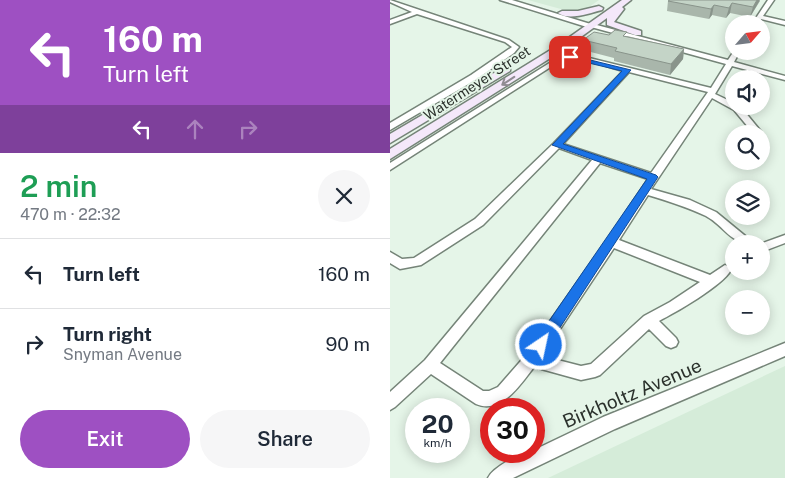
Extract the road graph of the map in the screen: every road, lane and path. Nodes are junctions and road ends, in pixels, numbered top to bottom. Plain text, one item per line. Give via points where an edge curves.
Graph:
1 (390, 0) edge
2 (504, 0) edge
3 (519, 0) edge
4 (609, 0) edge
5 (626, 0) edge
6 (771, 0) edge
7 (599, 8) junction
8 (417, 12) junction
9 (562, 13) junction
10 (760, 15) edge
11 (770, 20) edge
12 (390, 22) edge
13 (785, 23) edge
14 (587, 24) junction
15 (606, 30) joint
16 (638, 33) junction
17 (558, 36) dead end
18 (725, 55) edge
19 (725, 55) edge
20 (732, 60) edge
21 (741, 60) edge
22 (744, 60) edge
23 (519, 61) dead end
24 (627, 70) junction
25 (785, 73) edge
26 (785, 78) edge
27 (712, 93) junction
28 (752, 125) edge
29 (390, 127) edge
30 (390, 139) edge
31 (557, 145) junction
32 (390, 155) edge
33 (599, 158) junction
34 (390, 167) edge
35 (653, 177) junction
36 (644, 190) junction
37 (737, 235) edge
38 (785, 239) edge
39 (612, 242) junction
40 (770, 245) edge
41 (390, 257) edge
42 (725, 270) dead end
43 (711, 281) junction
44 (649, 320) junction
45 (671, 342) dead end
46 (785, 348) edge
47 (531, 360) junction
48 (430, 366) junction
49 (390, 402) edge
50 (497, 478) edge

1 - 8 street
2 - 14 street
3 - 9 street
4 - 7 main road, Watermeyer Street
5 - 14 main road, Watermeyer Street
5 - 16 main road via 609,22
6 - 10 street
7 - 9 main road
7 - 14 main road, Watermeyer Street
8 - 12 street
8 - 29 street via 507,41 516,47 474,77
9 - 14 street
11 - 13 street
14 - 15 main road
14 - 16 street
14 - 17 main road, Watermeyer Street
14 -> 32 main road, Watermeyer Street
15 - 19 street
16 - 18 street
20 - 27 street
21 - 26 street
22 - 25 street
23 - 30 main road, Watermeyer Street
24 - 27 street
24 - 31 street
24 - 34 street via 577,58 562,58
27 - 28 street via 737,108
27 - 35 street
31 - 33 street
31 - 41 street via 479,222 417,262 400,264
33 - 35 street
33 - 48 street
35 - 36 street
36 - 37 street via 712,215
36 - 39 street
38 - 40 street
39 - 43 street
39 - 47 street
42 - 43 street
43 - 44 street
44 - 45 street
44 - 47 street via 603,365 590,372 580,373
46 - 50 street, Birkholtz Avenue via 609,423
47 - 48 street via 509,387 489,400 481,399
48 - 49 street

